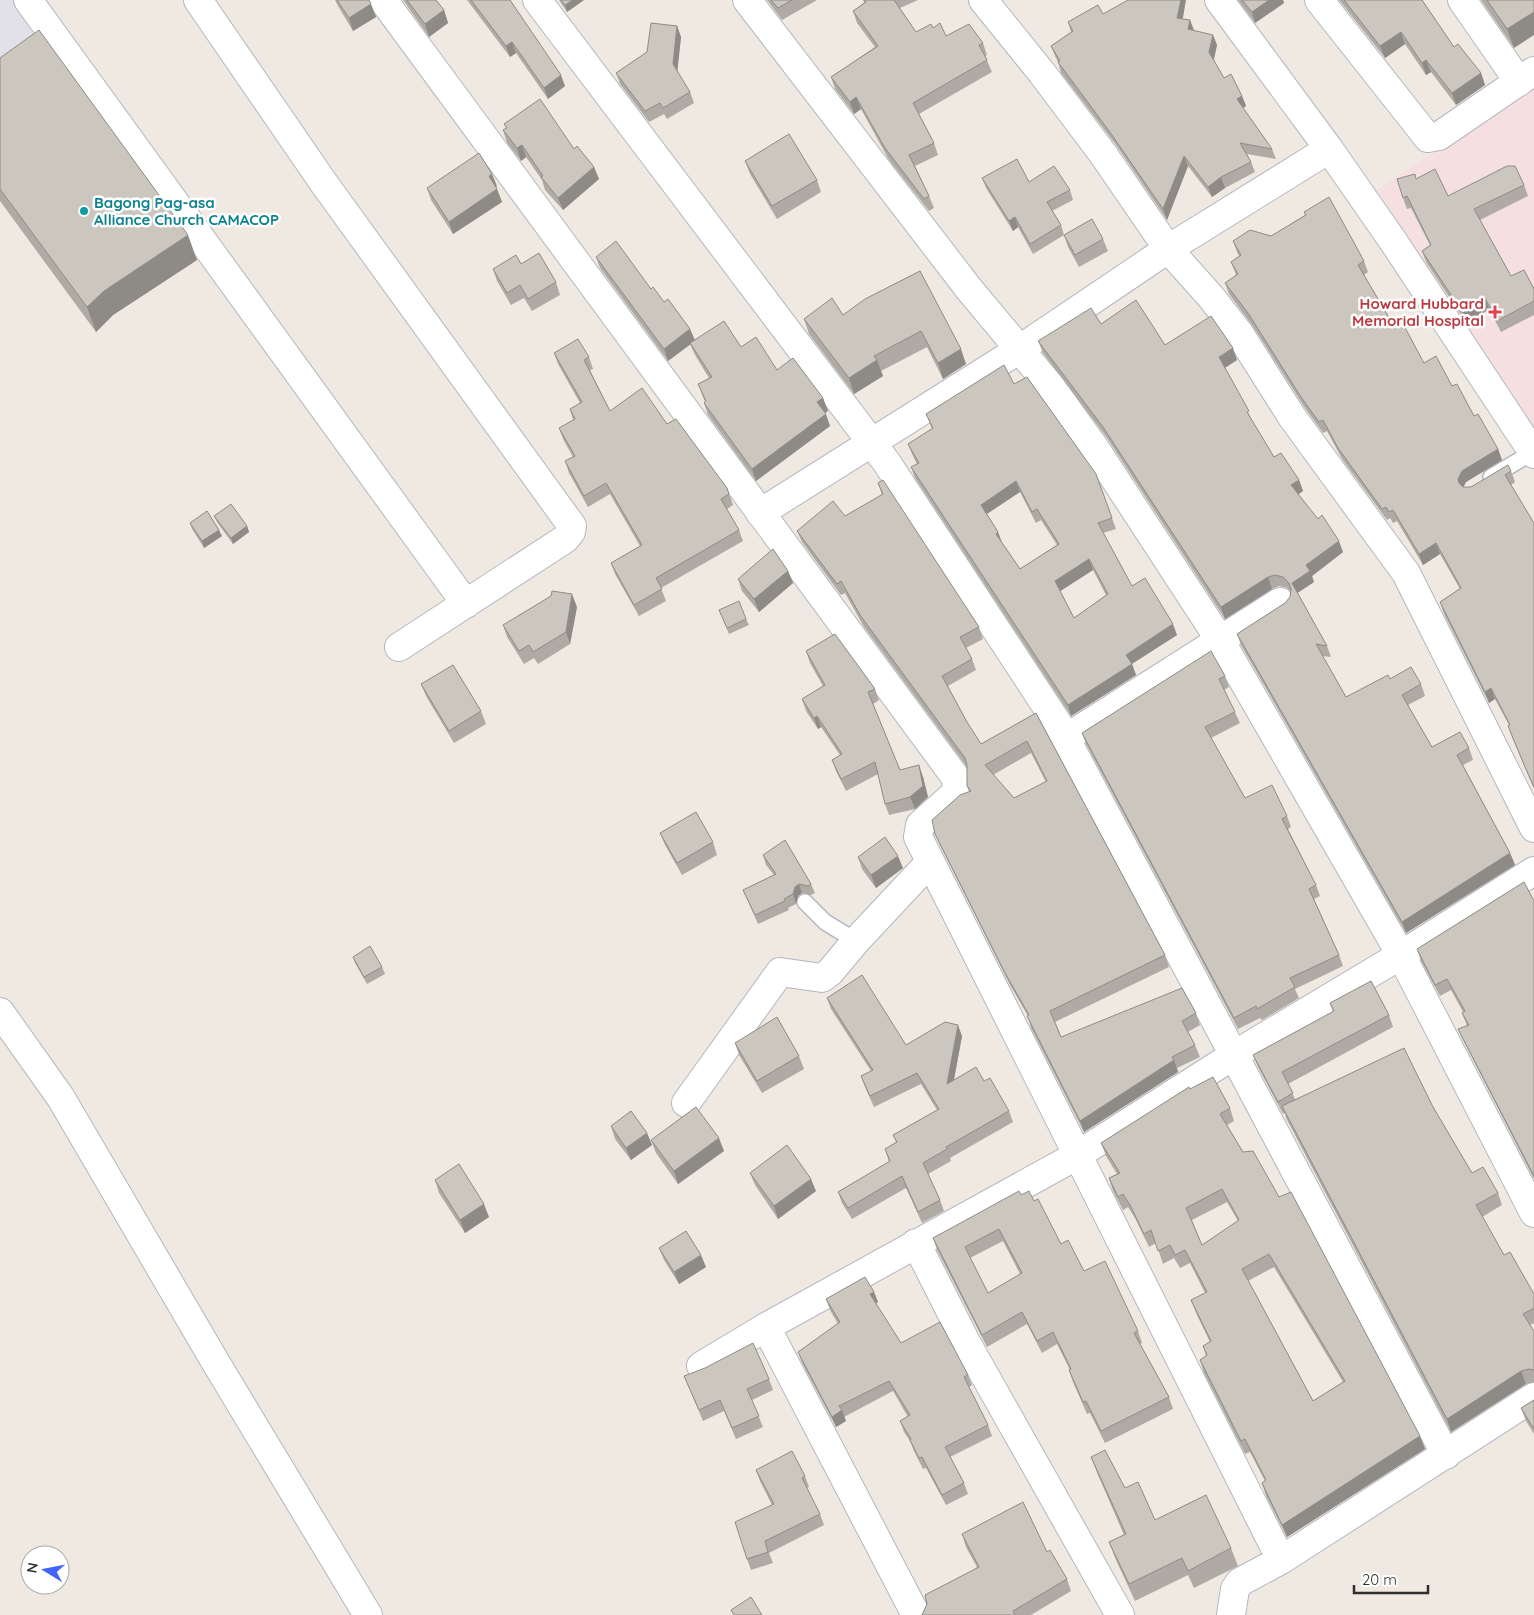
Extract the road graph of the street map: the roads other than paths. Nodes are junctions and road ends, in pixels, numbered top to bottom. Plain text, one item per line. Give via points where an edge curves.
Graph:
1 (28, 0) edge
2 (198, 0) edge
3 (383, 0) edge
4 (537, 0) edge
5 (747, 0) edge
6 (983, 0) edge
7 (1219, 0) edge
8 (1319, 0) edge
9 (1462, 0) edge
10 (1526, 77) edge
11 (1329, 149) junction
12 (1168, 249) junction
13 (1020, 349) junction
14 (870, 443) junction
15 (1533, 453) edge
16 (1478, 485) edge
17 (760, 513) junction
18 (1280, 602) dead end
19 (466, 604) junction
20 (1220, 640) junction
21 (398, 647) dead end
22 (1066, 738) junction
23 (1534, 828) edge
24 (930, 862) junction
25 (1534, 871) edge
26 (804, 902) dead end
27 (856, 941) junction
28 (1401, 955) junction
29 (0, 1012) edge
30 (1234, 1055) junction
31 (686, 1103) dead end
32 (1076, 1156) junction
33 (1534, 1213) edge
34 (916, 1243) junction
35 (766, 1327) junction
36 (701, 1366) dead end
37 (1534, 1397) edge
38 (1446, 1455) junction
39 (1281, 1560) junction
40 (368, 1615) edge
41 (916, 1615) edge
42 (1120, 1615) edge
43 (1231, 1615) edge

1 - 19 street
2 - 19 street via 323,182 572,526 565,539
3 - 17 street
4 - 14 street
5 - 13 street via 963,281
6 - 12 street via 1103,154
7 - 11 street
8 - 10 street via 1428,138 1439,136
9 - 10 street
11 - 12 street
11 - 15 street
12 - 13 street
12 - 23 street via 1239,333 1292,417 1406,573
13 - 14 street
13 - 20 street via 1094,447
14 - 17 street
14 - 22 street via 912,499
15 - 16 lane
17 - 24 street via 956,778 958,786 954,797 918,829 918,837
18 - 20 street
19 - 21 street
20 - 22 street
20 - 28 street
22 - 30 street
24 - 27 street
24 - 32 street
25 - 28 street
26 - 27 lane via 825,922
27 - 31 street via 822,978 780,972
28 - 30 street
28 - 33 street
29 - 40 street via 61,1098
30 - 32 street
30 - 38 street
32 - 34 street
32 - 39 street
34 - 35 street
34 - 42 street via 967,1344
35 - 36 street
35 - 41 street
37 - 38 street
38 - 39 street
39 - 43 street via 1240,1582 1235,1589

